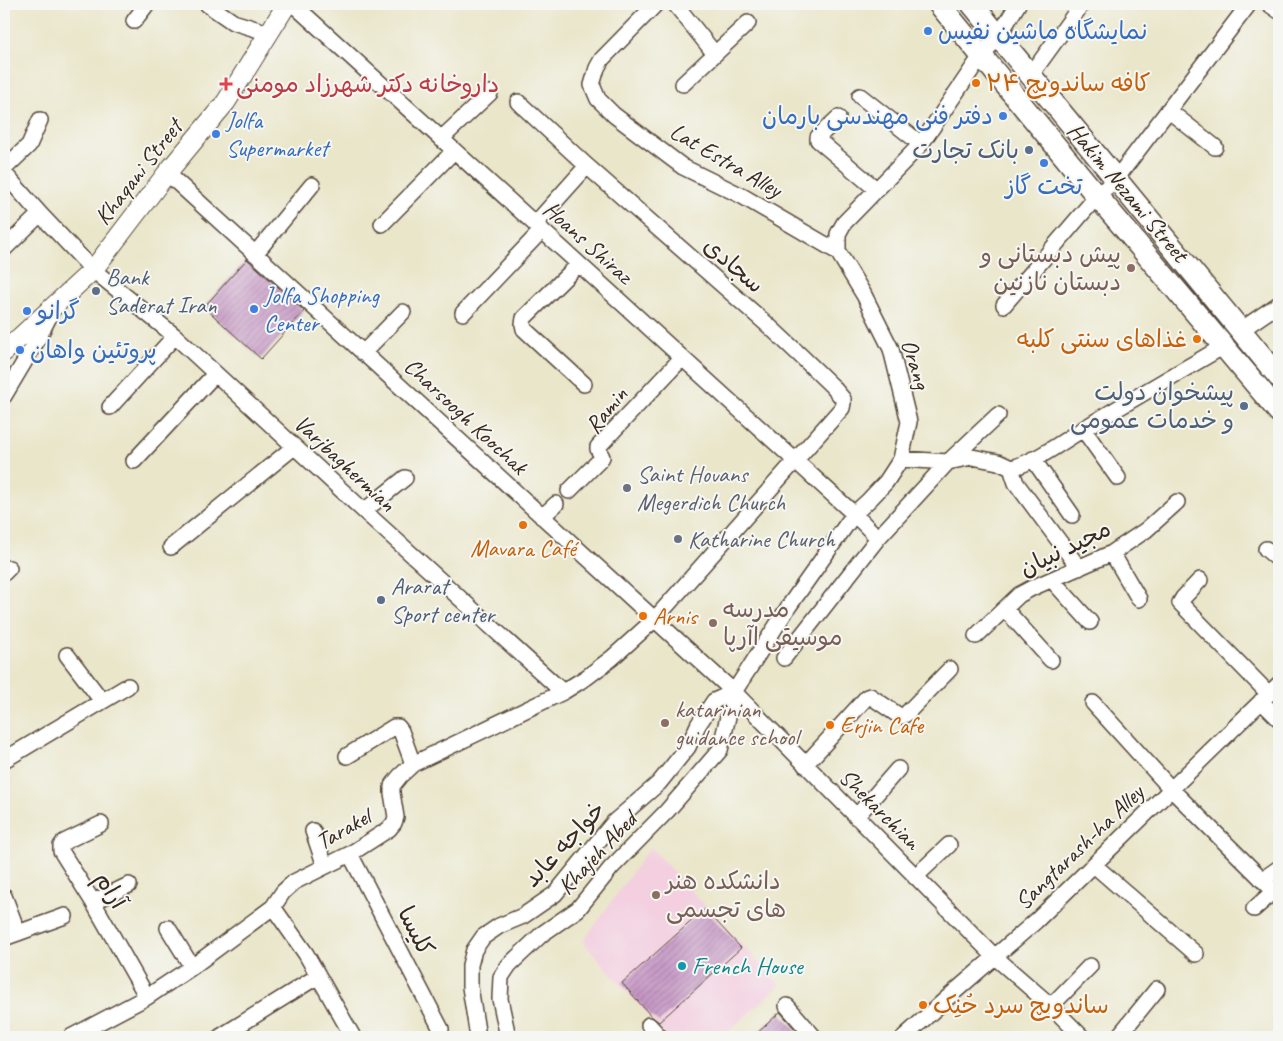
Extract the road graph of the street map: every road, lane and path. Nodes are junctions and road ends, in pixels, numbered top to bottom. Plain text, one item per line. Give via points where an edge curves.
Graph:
1 (147, 4) edge
2 (288, 4) edge
3 (293, 4) edge
4 (656, 4) edge
5 (939, 4) edge
6 (972, 4) edge
7 (1018, 4) edge
8 (1082, 4) edge
9 (1248, 4) edge
10 (1268, 4) edge
11 (212, 5) edge
12 (679, 6) edge
13 (1279, 11) edge
14 (134, 21) dead end
15 (748, 23) dead end
16 (269, 32) junction
17 (998, 37) junction
18 (715, 54) junction
19 (981, 56) junction
20 (1030, 76) junction
21 (683, 84) dead end
22 (490, 93) dead end
23 (860, 96) dead end
24 (518, 102) dead end
25 (1168, 110) junction
26 (838, 118) dead end
27 (40, 120) dead end
28 (441, 139) junction
29 (921, 144) junction
30 (1215, 147) dead end
31 (454, 151) junction
32 (587, 166) junction
33 (4, 168) edge
34 (4, 173) edge
35 (167, 173) junction
36 (1116, 179) junction
37 (312, 186) dead end
38 (877, 190) junction
39 (1097, 196) junction
40 (40, 214) junction
41 (382, 224) dead end
42 (538, 227) junction
43 (4, 249) edge
44 (838, 252) junction
45 (256, 254) junction
46 (578, 264) junction
47 (93, 270) junction
48 (1279, 304) edge
49 (1004, 305) dead end
50 (53, 307) junction
51 (403, 312) dead end
52 (463, 313) dead end
53 (1241, 330) junction
54 (175, 336) junction
55 (1224, 346) junction
56 (4, 352) edge
57 (363, 353) junction
58 (682, 358) junction
59 (216, 374) junction
60 (1279, 377) edge
61 (584, 384) dead end
62 (4, 396) edge
63 (843, 403) joint
64 (110, 407) dead end
65 (1279, 412) edge
66 (998, 415) dead end
67 (1083, 429) junction
68 (294, 447) junction
69 (901, 459) junction
70 (1034, 459) junction
71 (134, 461) dead end
72 (795, 461) junction
73 (948, 462) junction
74 (1011, 468) junction
75 (405, 478) dead end
76 (1118, 478) dead end
77 (569, 491) dead end
78 (1177, 502) dead end
79 (556, 504) dead end
80 (364, 511) junction
81 (854, 514) junction
82 (1072, 514) dead end
83 (542, 517) junction
84 (878, 538) junction
85 (171, 547) dead end
86 (1266, 550) dead end
87 (1112, 553) junction
88 (1279, 560) edge
89 (1079, 568) junction
90 (1052, 580) junction
91 (1200, 580) dead end
92 (1139, 599) dead end
93 (1005, 609) junction
94 (654, 620) junction
95 (1090, 622) dead end
96 (976, 636) dead end
97 (67, 655) dead end
98 (784, 658) dead end
99 (1051, 660) dead end
100 (950, 669) dead end
101 (128, 686) dead end
102 (563, 692) junction
103 (734, 692) junction
104 (1269, 693) edge
105 (102, 701) junction
106 (1093, 703) dead end
107 (1279, 719) edge
108 (347, 756) dead end
109 (4, 760) edge
110 (414, 764) junction
111 (804, 765) junction
112 (898, 768) dead end
113 (1172, 790) junction
114 (856, 817) junction
115 (101, 824) dead end
116 (313, 831) dead end
117 (949, 845) dead end
118 (350, 854) junction
119 (1094, 865) junction
120 (325, 866) junction
121 (1279, 868) edge
122 (915, 877) junction
123 (1262, 880) junction
124 (128, 885) dead end
125 (1276, 894) edge
126 (4, 896) edge
127 (93, 902) junction
128 (273, 907) junction
129 (1254, 909) dead end
130 (65, 916) dead end
131 (168, 928) dead end
132 (18, 933) junction
133 (4, 938) edge
134 (1196, 954) dead end
135 (995, 957) junction
136 (1090, 966) dead end
137 (192, 967) junction
138 (318, 976) junction
139 (1157, 989) dead end
140 (147, 998) junction
141 (788, 1006) dead end
142 (1051, 1006) junction
143 (649, 1024) dead end
144 (441, 1029) dead end
145 (73, 1037) edge
146 (220, 1037) edge
147 (353, 1037) edge
148 (478, 1037) edge
149 (508, 1037) edge
150 (660, 1037) edge
151 (814, 1037) edge
152 (904, 1037) edge
153 (1082, 1037) edge
154 (1118, 1037) edge

1 - 14 street
2 - 16 street, Khaqani Street
3 - 28 street, Hoans Shiraz
4 - 44 street, Lat Estra Alley via 602,59 592,85 598,99 683,167 742,196
5 - 19 main road, Hakim Nezami Street
6 - 17 main road, Hakim Nezami Street
7 - 17 street
8 - 20 street
9 - 25 street
10 - 13 street
11 - 16 street via 233,22
12 - 18 street
15 - 18 street
16 - 35 street, Khaqani Street via 226,102
17 - 19 street
17 - 20 main road, Hakim Nezami Street
18 - 21 street
19 - 29 street
19 - 39 main road, Hakim Nezami Street
20 - 36 main road, Hakim Nezami Street
22 - 28 street
23 - 29 street
24 - 32 street, سجادی
25 - 30 street
25 - 36 street
26 - 38 street via 818,140
27 - 33 street via 29,145
28 - 31 street, Hoans Shiraz
29 - 38 street
31 - 41 street
31 - 42 street, Hoans Shiraz
32 - 42 street
32 - 63 street, سجادی via 775,332 832,386
34 - 40 street, Varjbaghermian
35 - 45 street, Charsoogh Koochak
35 - 47 street, Khaqani Street
36 - 39 street
36 - 53 main road, Hakim Nezami Street
37 - 45 street
38 - 44 street via 844,223 838,234
39 - 49 street
39 - 55 main road, Hakim Nezami Street
40 - 43 street
40 - 47 street, Varjbaghermian
42 - 46 street, Hoans Shiraz
42 - 52 street
44 - 69 street, Orang via 864,295 890,349 909,422
45 - 57 street, Charsoogh Koochak
46 - 58 street, Hoans Shiraz
46 - 61 street via 524,318 523,324 524,329
47 - 50 street, Khaqani Street
47 - 54 street, Varjbaghermian
48 - 53 street
50 - 56 street, Khaqani Street
50 - 62 street
51 - 57 street
53 - 60 main road, Hakim Nezami Street
54 - 59 street, Varjbaghermian
54 - 64 street
55 - 65 main road, Hakim Nezami Street
55 - 67 street
57 - 83 street, Charsoogh Koochak
58 - 72 street, Hoans Shiraz
58 - 77 street, Ramin via 598,447 602,457
59 - 68 street, Varjbaghermian
59 - 71 street
63 - 72 street, Tarakel
66 - 73 street
67 - 70 street
67 - 76 street
68 - 80 street, Varjbaghermian
68 - 85 street
69 - 73 street
69 - 81 street, Orang via 886,482
70 - 74 street
70 - 82 street
72 - 81 street, Hoans Shiraz
72 - 94 street, Tarakel
73 - 74 street via 972,457
73 - 84 street
74 - 89 street via 1016,483
75 - 80 street
78 - 87 street, مجید نبیان via 1146,530
79 - 83 street
80 - 102 street, Varjbaghermian
81 - 84 street, Hoans Shiraz
81 - 103 street, Orang
83 - 94 street, Charsoogh Koochak
84 - 98 street
86 - 88 street
87 - 89 street, مجید نبیان
87 - 92 street
89 - 90 street, مجید نبیان
90 - 93 street, مجید نبیان via 1019,595
90 - 95 street
91 - 104 street via 1180,603
93 - 96 street, مجید نبیان
93 - 99 street
94 - 102 street, Tarakel via 612,658
94 - 103 street, Charsoogh Koochak
97 - 105 street
100 - 111 street via 902,716 867,697
101 - 105 street
102 - 110 street, Tarakel
103 - 111 street, Shekarchian
103 - 148 street, خواجه عابد via 714,701 688,747 659,783 614,822 554,894 523,916 499,926 482,938 470,965
103 - 149 street, Khajeh Abed via 720,750 611,868 578,909 542,934 501,977 500,999
104 - 107 street
104 - 113 street, Sangtarash-ha Alley
105 - 109 street
106 - 113 street
108 - 110 street via 394,727 401,731
110 - 118 street, Tarakel via 392,786 394,823
111 - 114 street, Shekarchian
112 - 114 street
113 - 119 street, Sangtarash-ha Alley
113 - 123 street
114 - 122 street, Shekarchian
115 - 127 street, آرام via 61,846
116 - 120 street
117 - 122 street
118 - 120 street, Tarakel
118 - 144 street, کلیسا
119 - 134 street
119 - 135 street, Sangtarash-ha Alley
120 - 128 street, Tarakel via 288,886
121 - 123 street
122 - 135 street, Shekarchian
123 - 125 street
124 - 127 street
125 - 129 street
126 - 132 street
127 - 140 street, آرام
128 - 137 street, Tarakel
128 - 138 street
130 - 132 street
131 - 137 street
132 - 133 street
135 - 142 street, Shekarchian
135 - 152 street, Sangtarash-ha Alley
136 - 142 street
137 - 140 street, Tarakel
138 - 146 street
138 - 147 street
139 - 154 street
140 - 145 street, Tarakel
141 - 151 street
142 - 153 street, Shekarchian
143 - 150 street

